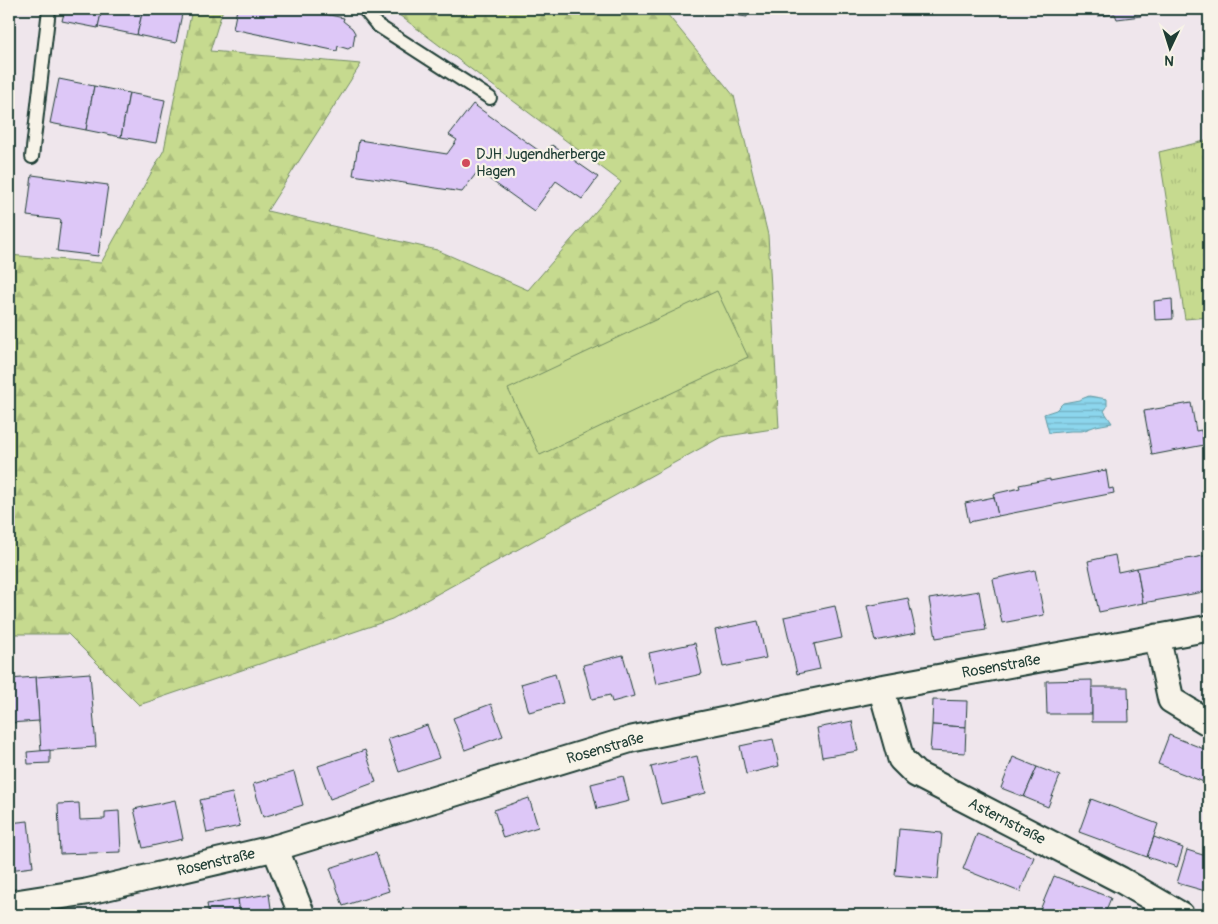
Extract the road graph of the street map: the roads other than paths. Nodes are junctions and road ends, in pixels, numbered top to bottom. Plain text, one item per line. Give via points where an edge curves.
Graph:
1 (49, 9) edge
2 (364, 9) edge
3 (490, 98) dead end
4 (32, 157) dead end
5 (1209, 628) edge
6 (1157, 637) junction
7 (881, 688) junction
8 (1209, 723) edge
9 (275, 848) junction
10 (9, 904) edge
11 (302, 915) edge
12 (1181, 915) edge

1 - 4 lane
2 - 3 lane via 377,25
5 - 6 street, Rosenstraße
6 - 7 street, Rosenstraße
6 - 8 street via 1171,700
7 - 9 street, Rosenstraße via 632,739
7 - 12 street, Asternstraße via 901,759 916,774 1121,880
9 - 10 street, Rosenstraße via 86,892
9 - 11 street

